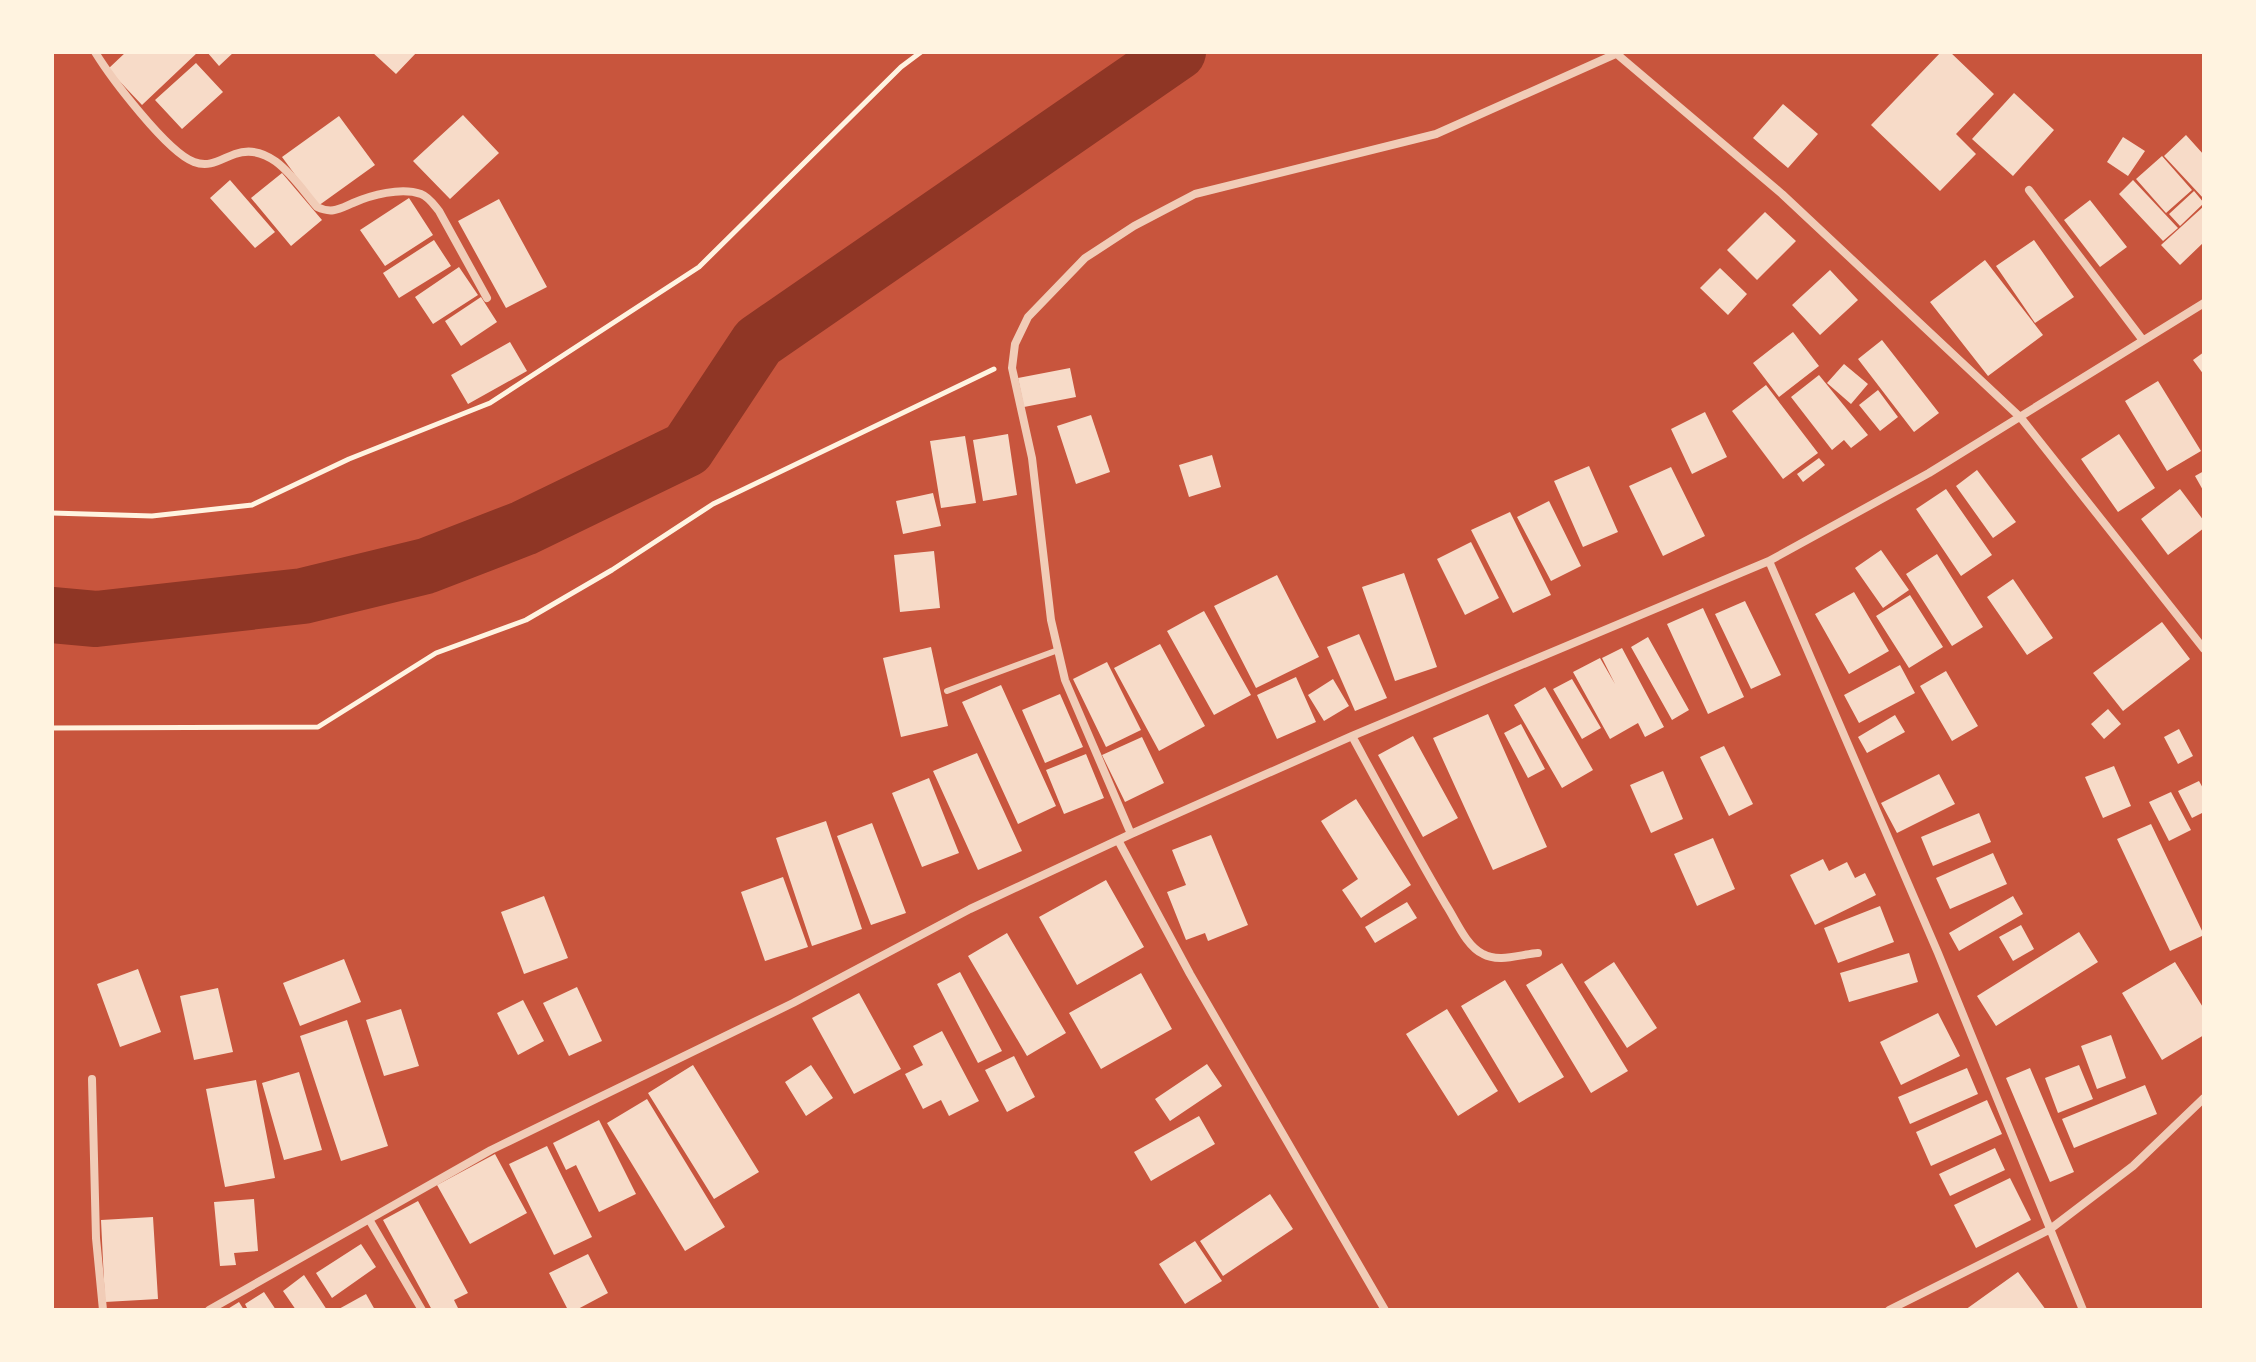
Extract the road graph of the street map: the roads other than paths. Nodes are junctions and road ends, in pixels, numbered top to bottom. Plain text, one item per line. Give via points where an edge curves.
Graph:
1 (95, 52) edge
2 (1619, 53) edge
3 (2029, 190) dead end
4 (487, 298) dead end
5 (2204, 303) edge
6 (2142, 339) junction
7 (2021, 418) junction
8 (1769, 561) junction
9 (2204, 649) edge
10 (1058, 650) junction
11 (947, 691) dead end
12 (1352, 736) junction
13 (1131, 834) junction
14 (1118, 840) junction
15 (1538, 953) dead end
16 (92, 1079) dead end
17 (2204, 1098) edge
18 (370, 1221) junction
19 (2049, 1230) junction
20 (103, 1310) edge
21 (209, 1310) edge
22 (422, 1310) edge
23 (1385, 1310) edge
24 (1889, 1310) edge
25 (2083, 1310) edge

1 - 4 street via 178,153 194,162 220,162 255,151 271,157 327,212 380,195 409,192 429,199
2 - 7 street via 1782,194
2 - 10 street via 1436,134 1195,194 1085,258 1028,317 1015,344 1012,368 1032,458
3 - 6 street
5 - 6 street
6 - 7 street
7 - 8 street
7 - 9 street
8 - 12 street
8 - 19 street via 1938,953
10 - 11 lane
10 - 13 street via 1065,680
12 - 13 street
12 - 15 street via 1468,941 1489,957
13 - 14 street
14 - 18 street via 491,1150
14 - 23 street
16 - 20 street
17 - 19 street via 2133,1166
18 - 21 street
18 - 22 street
19 - 24 street
19 - 25 street

